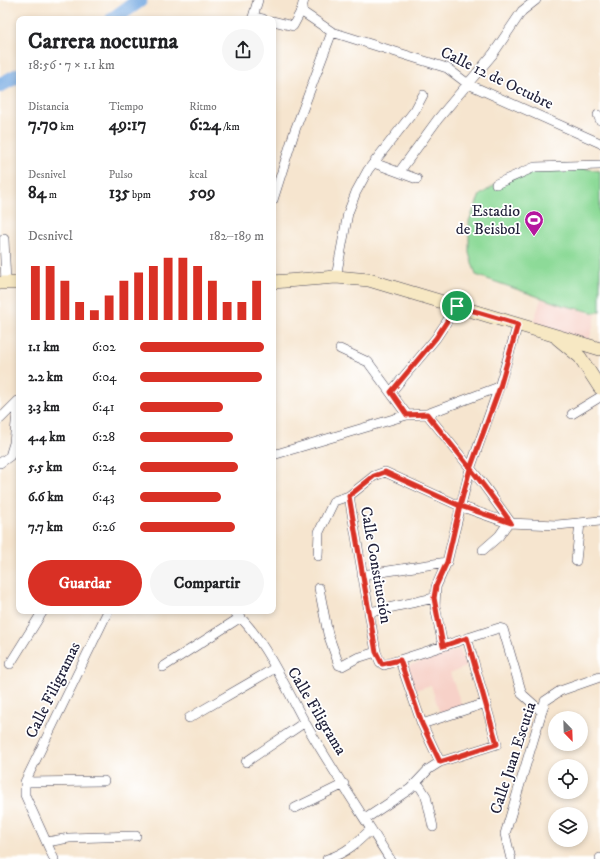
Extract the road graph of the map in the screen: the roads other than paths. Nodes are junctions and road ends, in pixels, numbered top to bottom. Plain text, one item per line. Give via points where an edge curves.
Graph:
1 (258, 0) edge
2 (304, 0) edge
3 (536, 0) edge
4 (301, 11) junction
5 (254, 16) edge
6 (276, 22) edge
7 (332, 32) junction
8 (468, 84) junction
9 (423, 95) dead end
10 (600, 143) edge
11 (374, 163) junction
12 (600, 165) edge
13 (400, 171) junction
14 (417, 179) dead end
15 (496, 184) dead end
16 (276, 190) edge
17 (4, 239) dead end
18 (336, 277) junction
19 (276, 282) edge
20 (8, 283) edge
21 (457, 306) junction
22 (518, 324) junction
23 (552, 334) junction
24 (340, 349) dead end
25 (600, 349) edge
26 (500, 387) junction
27 (600, 388) edge
28 (391, 392) junction
29 (600, 397) edge
30 (16, 404) edge
31 (427, 414) junction
32 (572, 414) dead end
33 (407, 415) junction
34 (0, 419) edge
35 (16, 444) edge
36 (276, 454) edge
37 (0, 463) edge
38 (470, 469) junction
39 (349, 496) junction
40 (460, 506) junction
41 (600, 520) edge
42 (509, 523) junction
43 (580, 524) junction
44 (483, 550) dead end
45 (318, 556) dead end
46 (576, 561) dead end
47 (447, 562) junction
48 (362, 575) junction
49 (319, 588) dead end
50 (434, 598) junction
51 (370, 612) junction
52 (41, 614) edge
53 (107, 614) edge
54 (237, 614) edge
55 (241, 617) junction
56 (467, 638) junction
57 (443, 646) junction
58 (376, 652) junction
59 (400, 660) junction
60 (10, 664) dead end
61 (163, 667) dead end
62 (275, 668) junction
63 (600, 677) edge
64 (486, 703) junction
65 (541, 711) junction
66 (189, 718) dead end
67 (305, 722) junction
68 (422, 724) junction
69 (246, 762) dead end
70 (440, 762) junction
71 (104, 781) dead end
72 (25, 782) junction
73 (417, 782) junction
74 (344, 784) junction
75 (295, 808) dead end
76 (365, 818) junction
77 (433, 827) dead end
78 (372, 830) junction
79 (136, 836) dead end
80 (47, 842) junction
81 (54, 859) edge
82 (327, 859) edge
83 (390, 859) edge
84 (511, 859) edge

1 - 5 street
2 - 4 street
3 - 8 street via 522,11 493,54
4 - 6 street via 293,26
4 - 7 street, Calle 12 de Octubre
7 - 8 street, Calle 12 de Octubre via 447,68
7 - 16 street via 295,130
8 - 10 street, Calle 12 de Octubre
8 - 13 street via 438,119
9 - 11 street via 415,110
11 - 13 street
11 - 18 street via 356,192 348,213
12 - 15 street via 535,167
13 - 14 street
17 - 20 street
18 - 19 main road
18 - 21 main road via 369,280
21 - 22 main road
21 - 28 street via 436,338
22 - 23 main road
22 - 26 street
23 - 25 main road
23 - 27 main road via 580,357
24 - 28 street via 368,362
26 - 31 street
26 - 38 street
28 - 33 street
29 - 32 street
30 - 34 street
31 - 33 street
31 - 38 street
33 - 36 street
35 - 37 street via 10,456
38 - 40 street
38 - 42 street
39 - 40 street, Calle Constitución via 374,476 385,472
39 - 45 street via 337,499 333,503 319,532
39 - 48 street, Calle Constitución
40 - 42 street, Calle Constitución
40 - 47 street
41 - 43 street, Calle Constitución
42 - 43 street, Calle Constitución
42 - 44 street
43 - 46 street
47 - 48 street
47 - 50 street via 436,586
48 - 51 street, Calle Constitución
49 - 58 street via 328,634 339,665
50 - 51 street
50 - 57 street
51 - 58 street, Calle Constitución
52 - 60 street
53 - 72 street, Calle Filigramas
54 - 55 street, Calle Filigrama
55 - 61 street
55 - 62 street, Calle Filigrama
56 - 57 street
56 - 64 street
56 - 65 street via 503,629 522,694
57 - 59 street
58 - 59 street, Calle Constitución via 384,665
59 - 68 street
62 - 66 street
62 - 67 street, Calle Filigrama
63 - 65 street, Calle Juan Escutia via 560,691 545,702
64 - 68 street
64 - 70 street via 497,744
65 - 84 street, Calle Juan Escutia via 505,834
67 - 69 street
67 - 74 street, Calle Filigrama
68 - 70 street
70 - 73 street
71 - 72 street
72 - 80 street via 25,794
73 - 76 street
73 - 77 street via 426,796
74 - 75 street
74 - 76 street, Calle Filigrama
76 - 78 street, Calle Filigrama
78 - 82 street via 338,856
78 - 83 street, Calle Filigrama
79 - 80 street via 69,838
80 - 81 street

